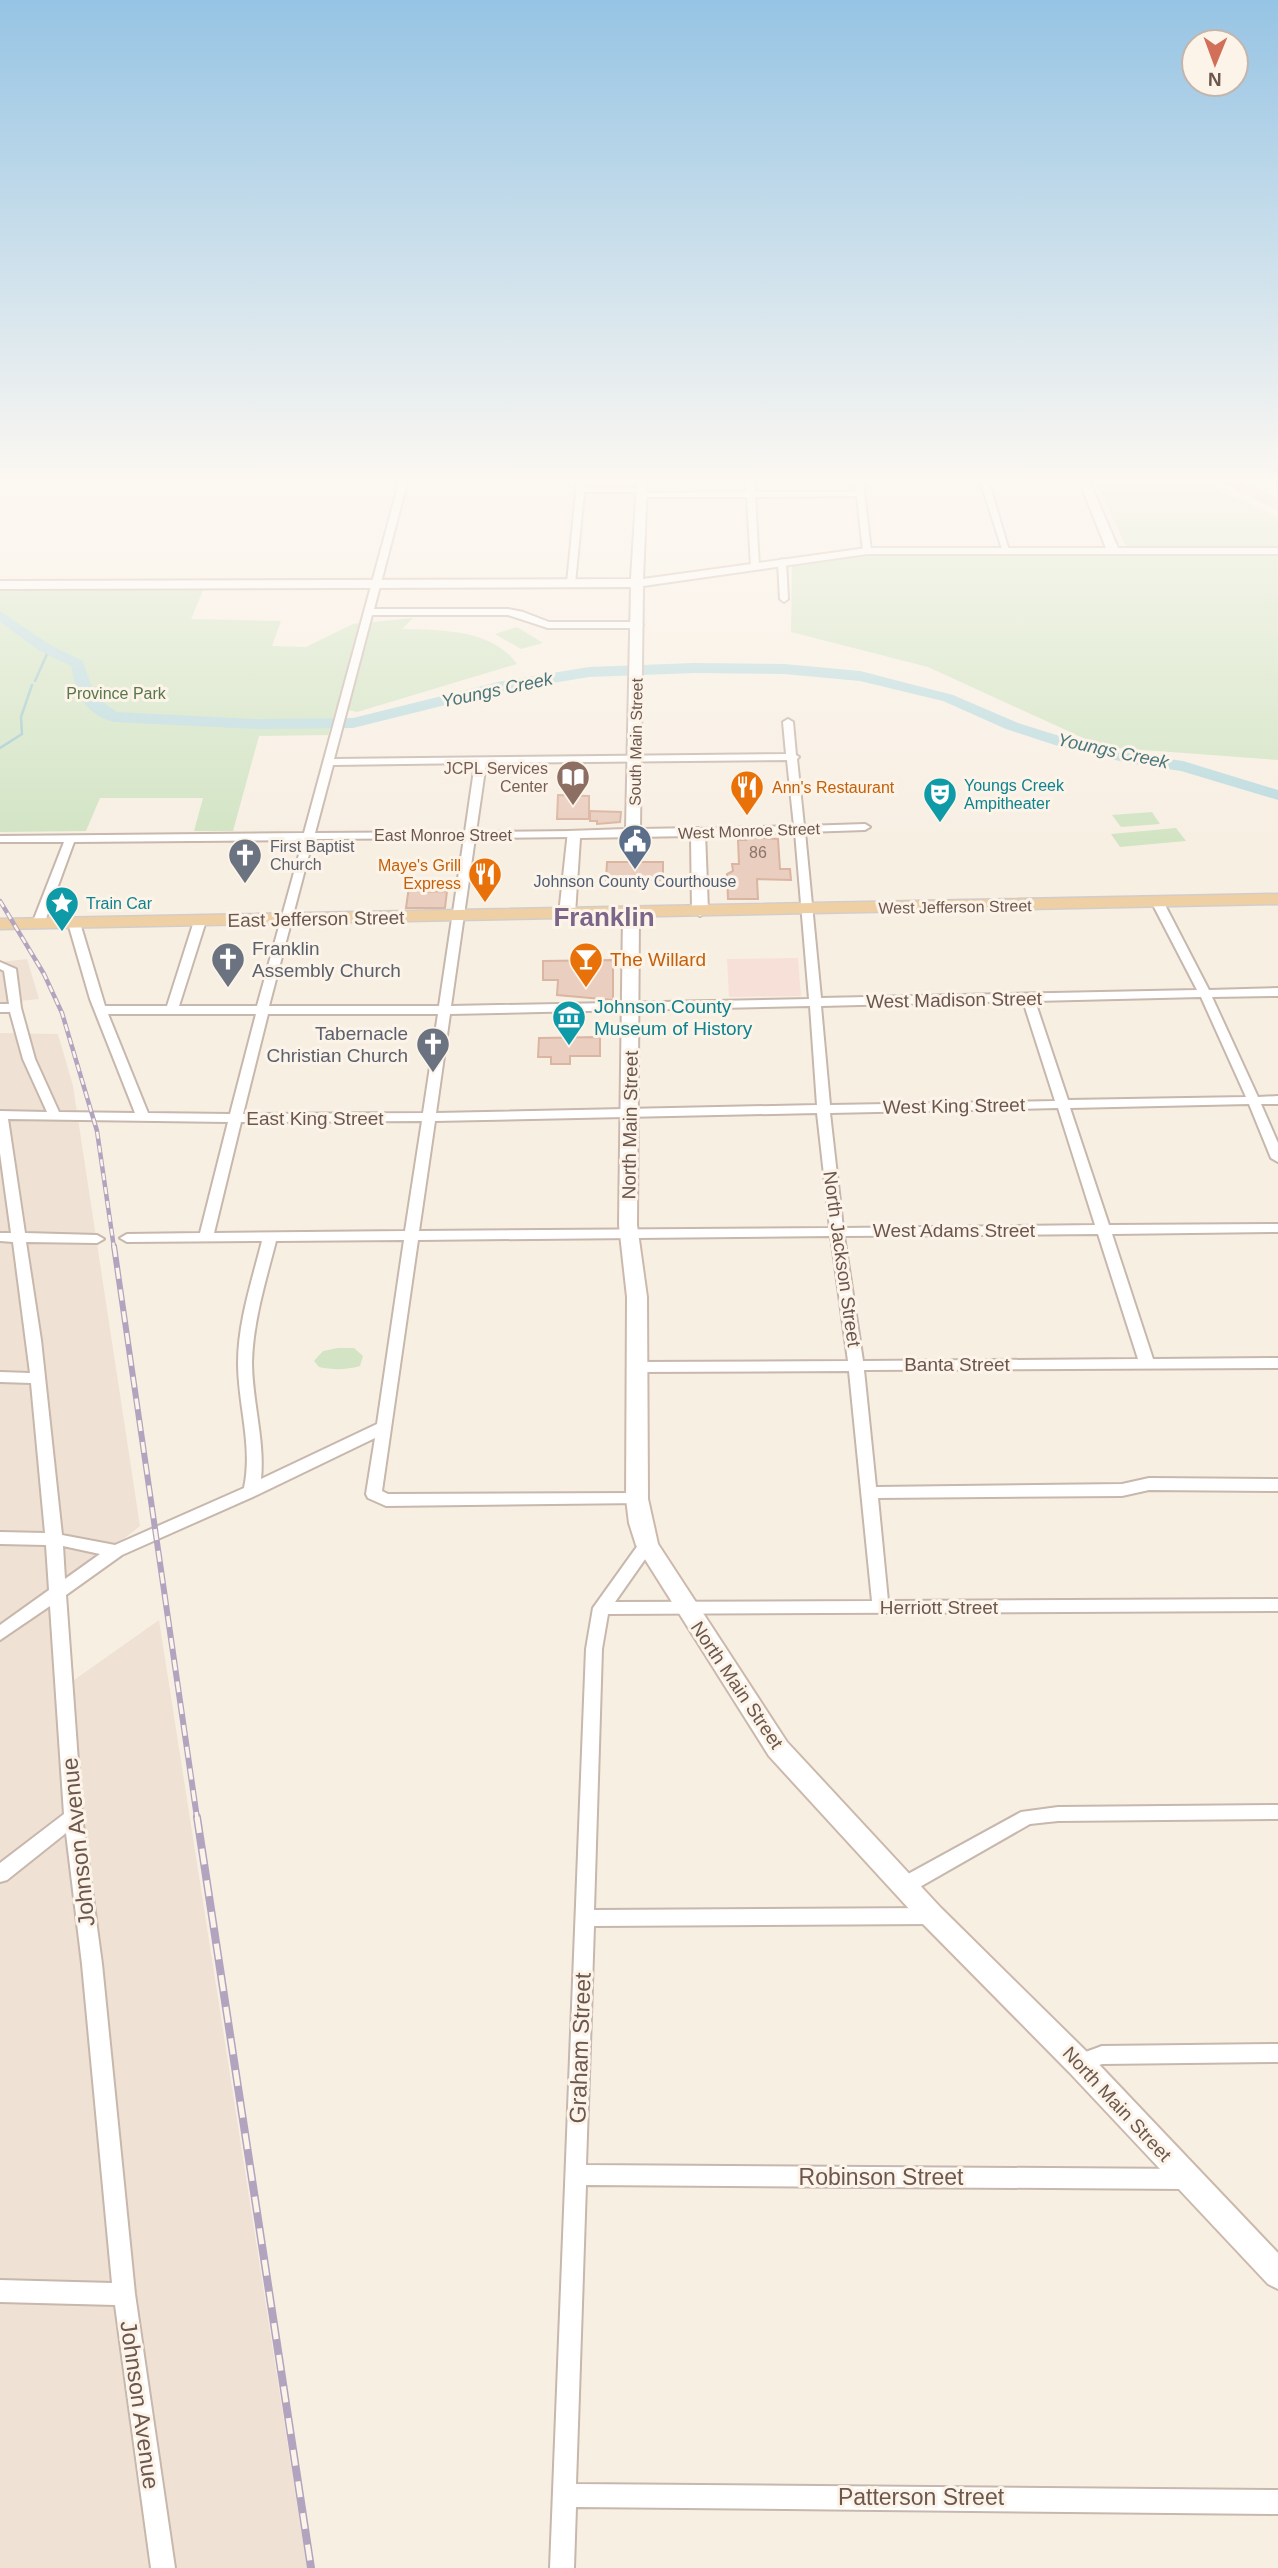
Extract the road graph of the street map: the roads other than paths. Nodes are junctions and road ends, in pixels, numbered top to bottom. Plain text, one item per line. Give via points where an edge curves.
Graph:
1 (372, 603) edge
2 (637, 603) edge
3 (370, 612) junction
4 (638, 625) junction
5 (788, 722) dead end
6 (636, 757) junction
7 (794, 757) junction
8 (481, 760) junction
9 (328, 761) junction
10 (865, 827) dead end
11 (800, 829) junction
12 (698, 832) junction
13 (573, 834) junction
14 (633, 834) junction
15 (470, 835) junction
16 (310, 836) junction
17 (0, 839) edge
18 (70, 839) junction
19 (1278, 899) edge
20 (1158, 903) junction
21 (808, 909) junction
22 (700, 911) junction
23 (631, 913) junction
24 (567, 914) junction
25 (459, 916) junction
26 (287, 920) junction
27 (200, 922) junction
28 (38, 923) junction
29 (74, 923) junction
30 (0, 924) edge
31 (0, 965) edge
32 (1278, 992) edge
33 (1203, 993) junction
34 (1028, 998) junction
35 (815, 1003) junction
36 (631, 1006) junction
37 (0, 1008) edge
38 (15, 1008) junction
39 (102, 1010) junction
40 (444, 1010) junction
41 (172, 1011) junction
42 (262, 1012) junction
43 (1278, 1100) edge
44 (1254, 1101) junction
45 (1063, 1105) junction
46 (824, 1108) junction
47 (629, 1112) junction
48 (0, 1115) edge
49 (55, 1116) junction
50 (143, 1116) junction
51 (430, 1117) junction
52 (236, 1118) junction
53 (1278, 1158) edge
54 (1278, 1228) edge
55 (1104, 1229) junction
56 (837, 1231) junction
57 (629, 1233) junction
58 (412, 1235) junction
59 (206, 1236) junction
60 (270, 1236) junction
61 (9, 1238) edge
62 (127, 1238) dead end
63 (97, 1239) dead end
64 (1147, 1363) junction
65 (1278, 1363) edge
66 (856, 1365) junction
67 (637, 1367) junction
68 (0, 1377) edge
69 (38, 1378) junction
70 (384, 1427) junction
71 (1278, 1485) edge
72 (251, 1491) junction
73 (869, 1493) junction
74 (637, 1499) junction
75 (0, 1538) edge
76 (54, 1539) junction
77 (648, 1545) junction
78 (116, 1551) junction
79 (57, 1595) junction
80 (1278, 1605) edge
81 (601, 1608) junction
82 (881, 1608) junction
83 (687, 1609) junction
84 (0, 1634) edge
85 (1278, 1812) edge
86 (73, 1816) junction
87 (0, 1874) edge
88 (904, 1886) junction
89 (933, 1916) junction
90 (585, 1918) junction
91 (1278, 2053) edge
92 (1079, 2063) junction
93 (575, 2175) junction
94 (1188, 2179) junction
95 (1278, 2274) edge
96 (0, 2291) edge
97 (124, 2294) junction
98 (565, 2495) junction
99 (1278, 2502) edge
100 (163, 2568) edge
101 (562, 2568) edge

1 - 3 street
2 - 4 street, South Main Street
3 - 4 street via 508,612 548,625
3 - 9 street
4 - 6 street, South Main Street
5 - 7 street, North Jackson Street
6 - 7 street
6 - 8 street
6 - 14 street, South Main Street
7 - 11 street, North Jackson Street
8 - 9 street
8 - 15 street
9 - 16 street
10 - 11 street, West Monroe Street
11 - 12 street, West Monroe Street
11 - 21 street, North Jackson Street
12 - 14 street, West Monroe Street
12 - 22 street
13 - 14 street, East Monroe Street
13 - 15 street, East Monroe Street
13 - 24 street
15 - 16 street, East Monroe Street
15 - 25 street
16 - 18 street, East Monroe Street
16 - 26 street
17 - 18 street, East Monroe Street
18 - 28 street
19 - 20 main road, West Jefferson Street
20 - 21 main road, West Jefferson Street
20 - 33 street
21 - 22 main road, West Jefferson Street
21 - 35 street, North Jackson Street
22 - 23 main road, West Jefferson Street
23 - 24 main road, East Jefferson Street
23 - 36 street, North Main Street
24 - 25 main road, East Jefferson Street
25 - 26 main road, East Jefferson Street
25 - 40 street
26 - 27 main road, East Jefferson Street
26 - 42 street
27 - 29 main road, East Jefferson Street
27 - 41 street
28 - 29 main road, East Jefferson Street
28 - 30 main road, East Jefferson Street
29 - 39 street
31 - 38 street via 10,969
32 - 33 street, West Madison Street
33 - 34 street, West Madison Street
33 - 44 street
34 - 35 street, West Madison Street
34 - 45 street
35 - 36 street, West Madison Street
35 - 46 street, North Jackson Street
36 - 40 street, West Madison Street
36 - 47 street, North Main Street
37 - 38 street
38 - 49 street via 29,1059
39 - 41 street, West Madison Street
39 - 50 street
40 - 42 street, West Madison Street
40 - 51 street
41 - 42 street, West Madison Street
42 - 52 street
43 - 44 street, West King Street
44 - 45 street, West King Street
44 - 53 street
45 - 46 street, West King Street
45 - 55 street
46 - 47 street, West King Street
46 - 56 street, North Jackson Street
47 - 51 street, East King Street
47 - 57 street, North Main Street
48 - 49 street, East King Street
48 - 61 street, Johnson Avenue
49 - 50 street, East King Street
50 - 52 street, East King Street
51 - 52 street, East King Street
51 - 58 street
52 - 59 street
54 - 55 street, West Adams Street
55 - 56 street, West Adams Street
55 - 64 street
56 - 57 street, West Adams Street
56 - 66 street, North Jackson Street
57 - 58 street, West Adams Street
57 - 67 street, North Main Street via 637,1297
58 - 60 street, West Adams Street
58 - 70 street
59 - 60 street, West Adams Street
59 - 62 street, West Adams Street
60 - 72 street via 245,1360 256,1477
61 - 63 street
61 - 69 street, Johnson Avenue
64 - 65 street, Banta Street
64 - 66 street, Banta Street
66 - 67 street, Banta Street
66 - 73 street, North Jackson Street
67 - 74 street, North Main Street
68 - 69 street
69 - 76 street, Johnson Avenue
70 - 72 street
70 - 74 street via 374,1491 381,1499
71 - 73 street via 1149,1484 1122,1490
72 - 78 street
73 - 82 street, North Jackson Street
74 - 77 street, North Main Street
75 - 76 street
76 - 78 street
76 - 79 street, Johnson Avenue
77 - 81 street, Graham Street
77 - 83 street, North Main Street
78 - 79 street
79 - 84 street
79 - 86 street, Johnson Avenue
80 - 82 street, Herriott Street
81 - 83 street, Herriott Street
81 - 90 street, Graham Street via 593,1649
82 - 83 street, Herriott Street
83 - 88 street, North Main Street via 778,1749
85 - 88 street via 1027,1818
86 - 87 street
86 - 97 street, Johnson Avenue
88 - 89 street, North Main Street
89 - 90 street
89 - 92 street, North Main Street
90 - 93 street, Graham Street
91 - 92 street via 1102,2054
92 - 94 street, North Main Street
93 - 94 street, Robinson Street
93 - 98 street, Graham Street
94 - 95 street, North Main Street
96 - 97 street
97 - 100 street, Johnson Avenue
98 - 99 street, Patterson Street
98 - 101 street, Graham Street

